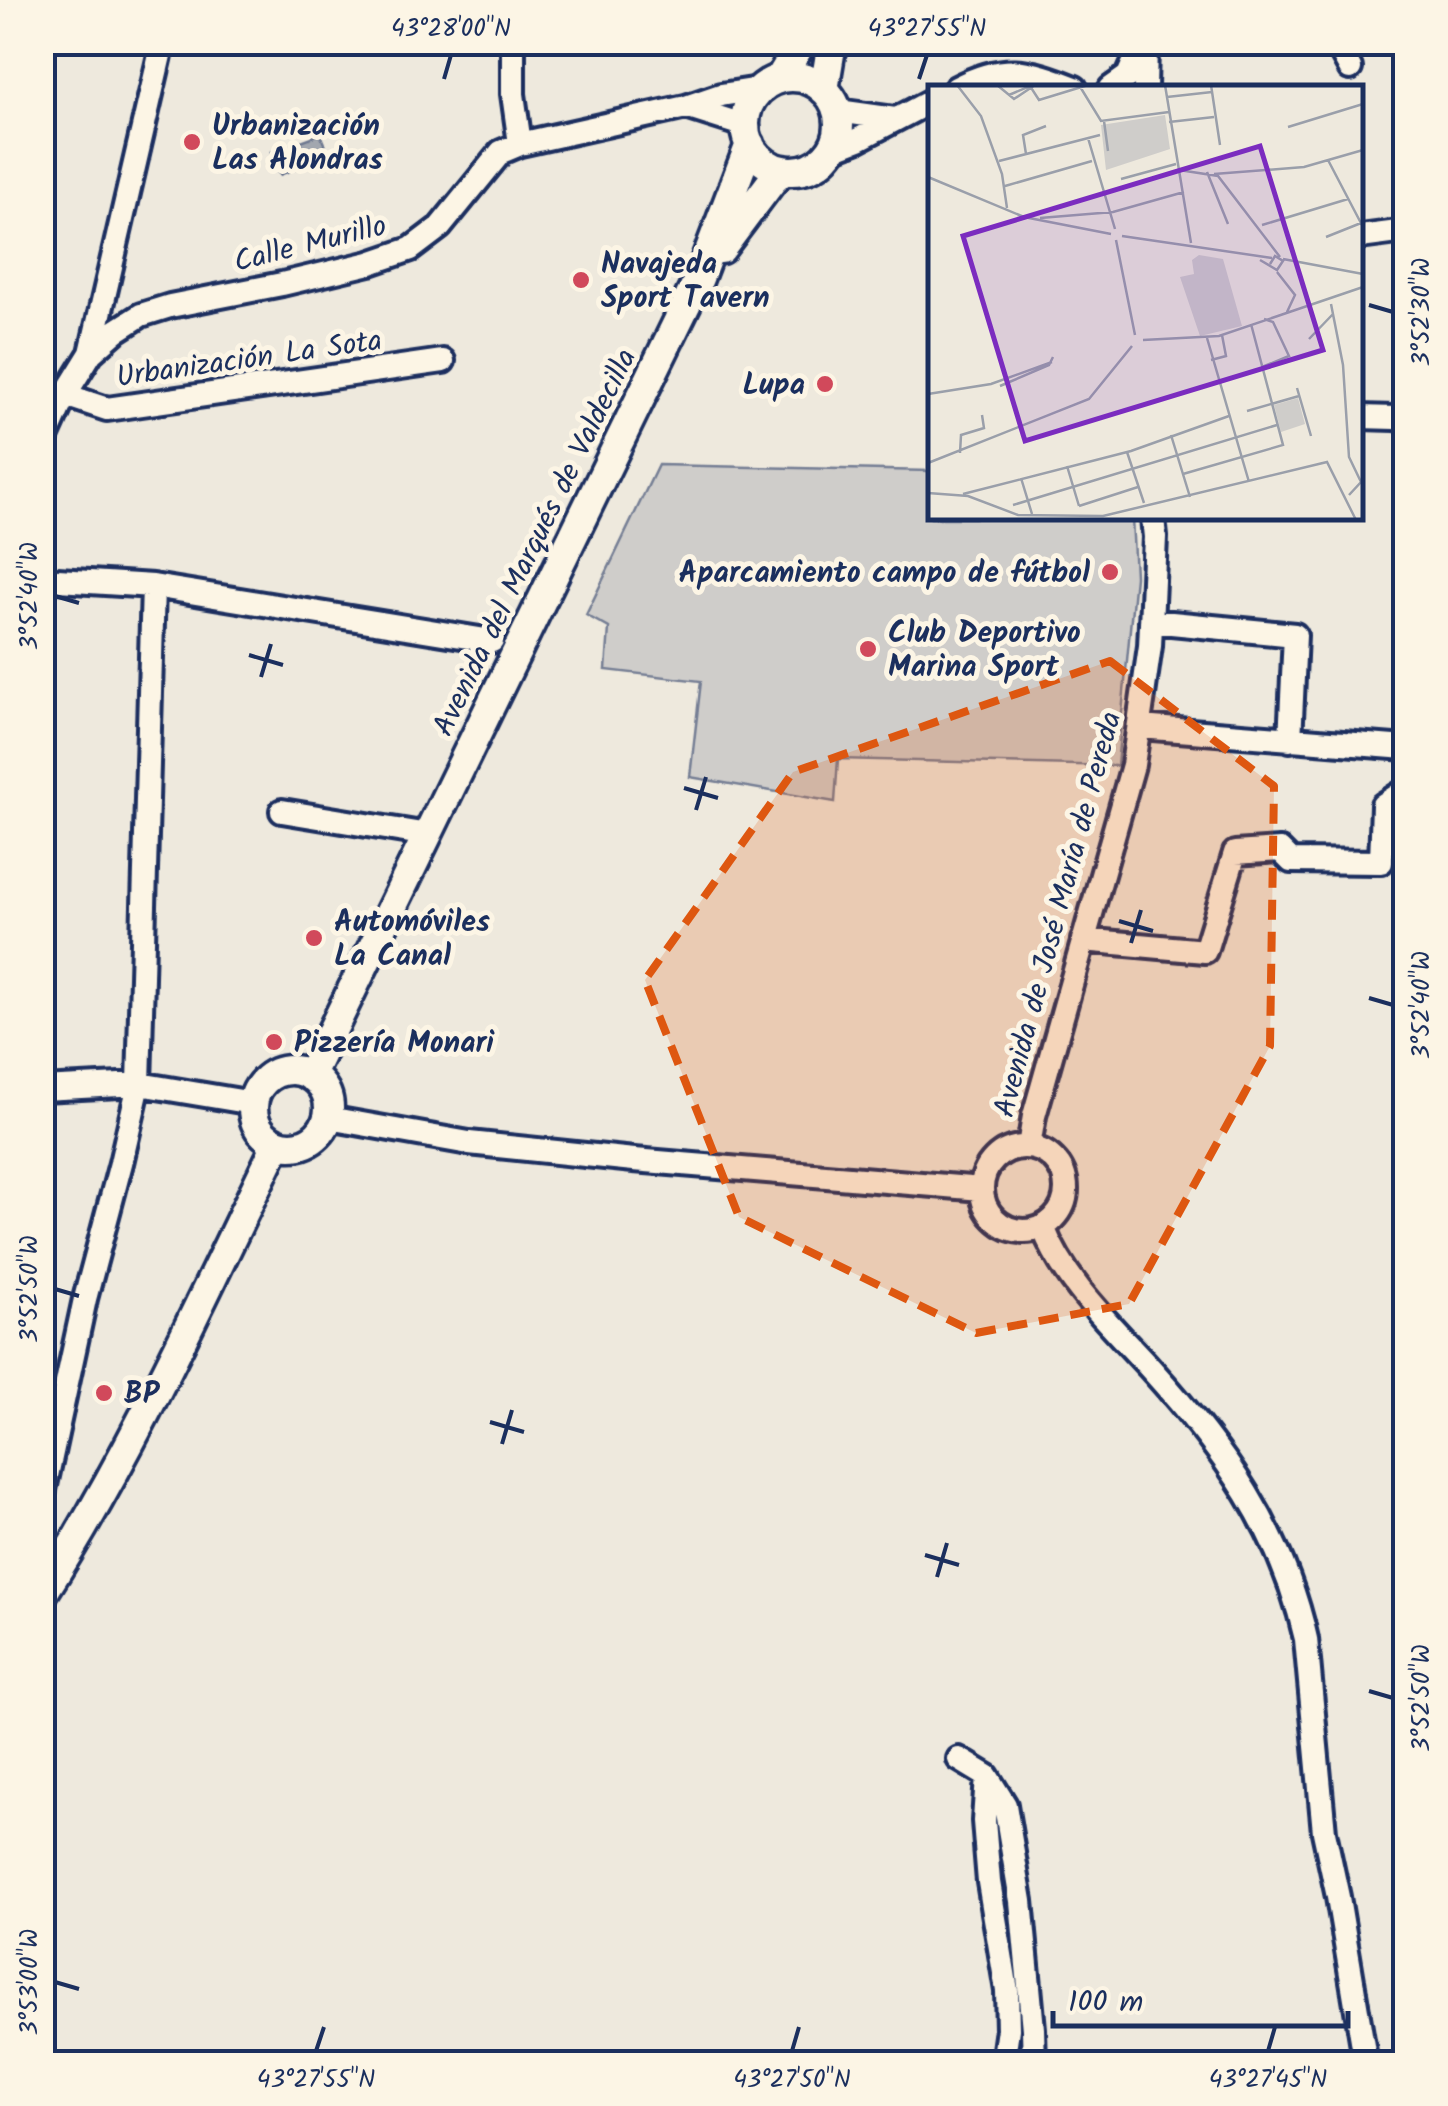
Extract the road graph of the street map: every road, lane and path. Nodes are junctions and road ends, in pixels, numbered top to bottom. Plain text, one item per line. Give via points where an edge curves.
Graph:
1 (163, 42) edge
2 (513, 42) edge
3 (802, 42) edge
4 (832, 42) edge
5 (1144, 42) edge
6 (1336, 42) edge
7 (1350, 68) dead end
8 (769, 83) junction
9 (964, 85) edge
10 (1067, 85) edge
11 (1115, 85) edge
12 (1145, 85) edge
13 (831, 100) junction
14 (928, 101) edge
15 (686, 107) junction
16 (895, 119) junction
17 (748, 135) junction
18 (520, 144) junction
19 (833, 149) junction
20 (784, 170) junction
21 (1406, 232) edge
22 (1363, 238) edge
23 (110, 278) junction
24 (700, 278) junction
25 (142, 315) junction
26 (91, 353) junction
27 (442, 361) dead end
28 (65, 395) junction
29 (1363, 416) edge
30 (1406, 420) edge
31 (42, 446) edge
32 (1153, 520) edge
33 (42, 579) edge
34 (152, 586) junction
35 (1151, 621) junction
36 (492, 642) dead end
37 (1140, 727) junction
38 (1290, 740) junction
39 (1406, 748) edge
40 (1406, 790) edge
41 (282, 810) dead end
42 (428, 835) junction
43 (1083, 940) junction
44 (310, 1076) junction
45 (140, 1084) junction
46 (42, 1089) edge
47 (253, 1103) junction
48 (328, 1118) junction
49 (277, 1144) junction
50 (1028, 1147) junction
51 (982, 1189) junction
52 (1044, 1227) junction
53 (42, 1499) edge
54 (43, 1595) edge
55 (958, 1759) dead end
56 (987, 1776) junction
57 (1004, 2064) edge
58 (1034, 2064) edge
59 (1366, 2064) edge

1 - 23 street, Calle Murillo
2 - 18 street
3 - 8 main road
4 - 13 main road
5 - 11 street via 1128,76
5 - 12 street
6 - 7 street
8 - 13 main road via 804,79
8 - 15 street, Calle Murillo
8 - 17 main road via 748,106
9 - 10 street via 998,72 1036,73
13 - 16 street
13 - 19 main road via 838,138
14 - 16 street
15 - 17 street
15 - 18 street, Calle Murillo
16 - 19 street
17 - 20 main road via 758,155
17 - 24 main road, Avenida del Marqués de Valdecilla
18 - 25 street, Calle Murillo via 501,152 440,227 410,249
19 - 20 main road via 816,165
20 - 24 main road, Avenida del Marqués de Valdecilla
21 - 22 street
23 - 25 street via 116,297
23 - 26 street, Calle Murillo
24 - 42 main road, Avenida del Marqués de Valdecilla
25 - 26 street, Calle Murillo
26 - 28 street, Calle Murillo
27 - 28 street, Urbanización La Sota via 107,409
28 - 31 street, Calle Murillo
29 - 30 street
32 - 35 street, Avenida de José María de Pereda
33 - 34 street
34 - 36 street
34 - 45 street
35 - 37 street, Avenida de José María de Pereda
35 - 38 street via 1295,634
37 - 38 street
37 - 43 street, Avenida de José María de Pereda
38 - 39 street
40 - 43 street via 1383,804 1381,862 1291,861 1280,850 1235,853 1205,951
41 - 42 street
42 - 44 main road, Avenida del Marqués de Valdecilla
43 - 50 street, Avenida de José María de Pereda
44 - 47 main road via 274,1074
44 - 48 main road via 326,1094
45 - 46 street
45 - 47 street
45 - 53 street
47 - 49 main road via 258,1128
48 - 49 main road via 314,1139
48 - 51 street via 468,1143
49 - 54 main road via 147,1411
50 - 51 street via 992,1162
50 - 52 street via 1053,1158 1066,1182 1062,1208
51 - 52 street via 1002,1226 1030,1232
52 - 59 street via 1075,1284 1232,1472 1282,1561 1306,1638 1324,1832
55 - 56 street
56 - 57 street via 988,1882 1007,1991
56 - 58 street via 1005,1805 1013,1846

